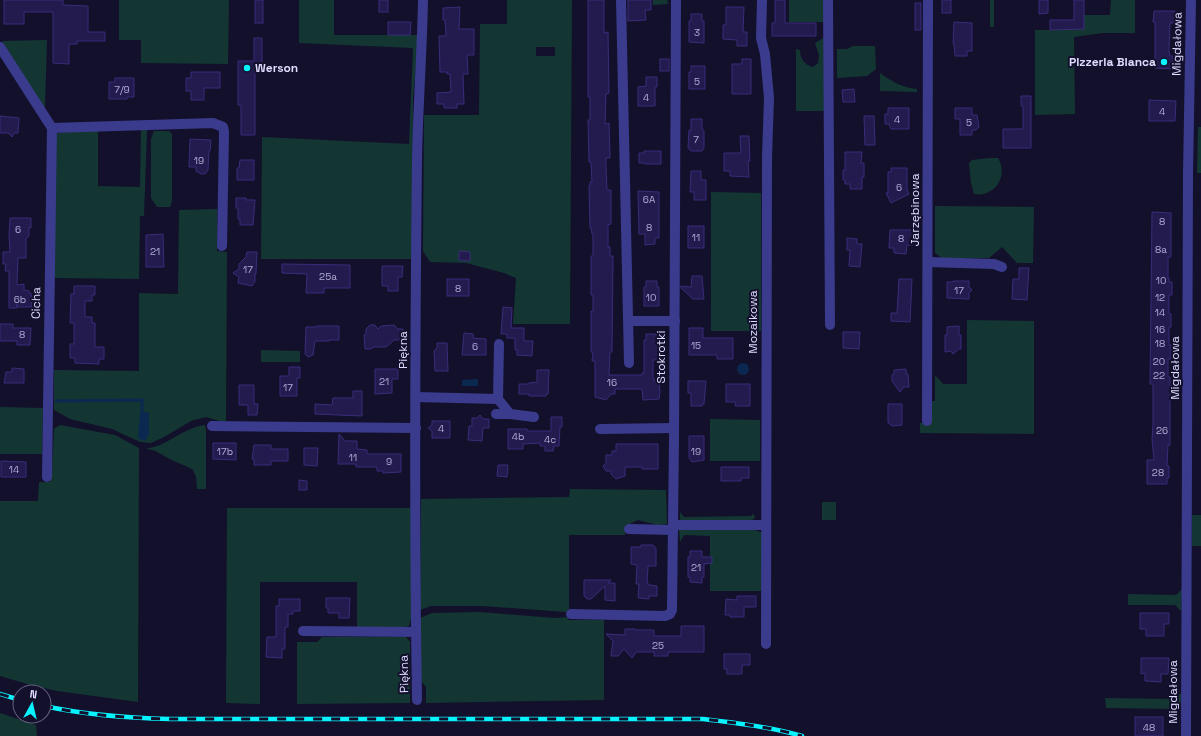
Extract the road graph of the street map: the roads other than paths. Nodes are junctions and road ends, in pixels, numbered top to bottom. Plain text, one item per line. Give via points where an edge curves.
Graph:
1 (423, 0) edge
2 (621, 0) edge
3 (676, 0) edge
4 (762, 0) edge
5 (828, 0) edge
6 (928, 0) edge
7 (1191, 0) edge
8 (2, 54) edge
9 (52, 128) junction
10 (222, 246) dead end
11 (928, 262) junction
12 (1002, 267) dead end
13 (629, 320) junction
14 (675, 321) junction
15 (830, 325) dead end
16 (499, 344) dead end
17 (629, 363) dead end
18 (416, 397) junction
19 (498, 399) junction
20 (496, 414) dead end
21 (510, 414) junction
22 (534, 417) dead end
23 (927, 421) dead end
24 (212, 426) dead end
25 (416, 428) junction
26 (674, 428) junction
27 (600, 429) dead end
28 (47, 477) dead end
29 (766, 525) junction
30 (673, 527) junction
31 (629, 529) dead end
32 (571, 614) dead end
33 (303, 631) dead end
34 (416, 632) junction
35 (766, 644) dead end
36 (417, 700) dead end
37 (1186, 736) edge

1 - 18 street, Piękna via 417,152
2 - 13 street
3 - 14 street, Stokrotki
4 - 29 street, Mozaikowa via 761,38 769,98
5 - 15 street
6 - 11 street, Jarzębinowa
7 - 37 street, Migdałowa
8 - 9 street
9 - 10 street via 214,123 222,127
9 - 28 street, Cicha
11 - 12 street via 994,264
11 - 23 street, Jarzębinowa
13 - 14 street
13 - 17 street
14 - 26 street, Stokrotki
16 - 19 street
18 - 19 street
18 - 25 street, Piękna
19 - 21 street
20 - 21 street
21 - 22 street
24 - 25 street
25 - 34 street, Piękna
26 - 27 street
26 - 30 street, Stokrotki
29 - 30 street
29 - 35 street, Mozaikowa
30 - 31 street
30 - 32 street, Stokrotki via 670,614
33 - 34 street
34 - 36 street, Piękna

